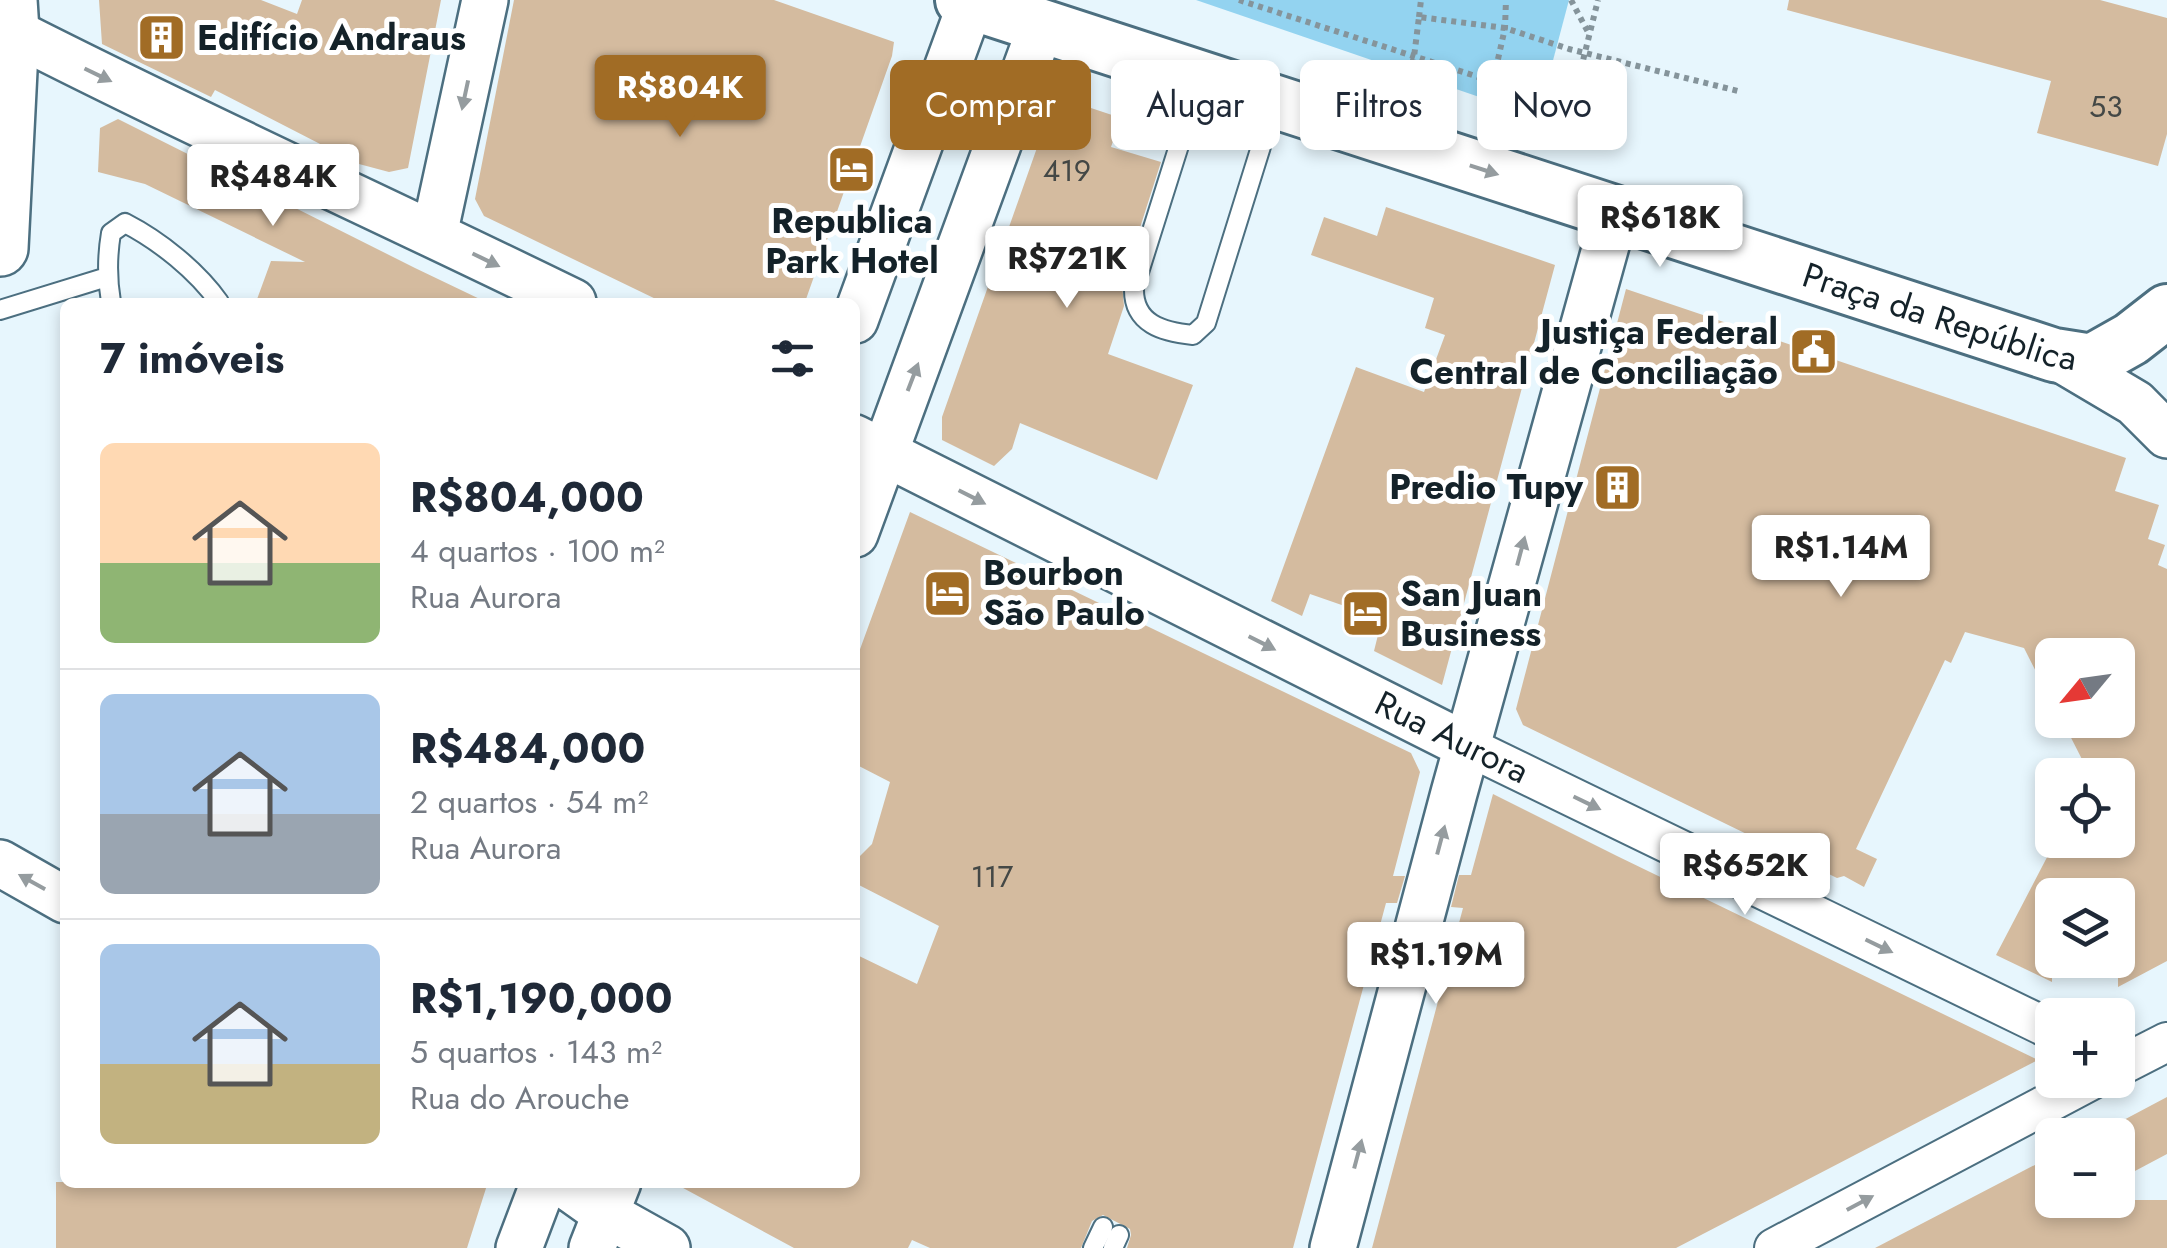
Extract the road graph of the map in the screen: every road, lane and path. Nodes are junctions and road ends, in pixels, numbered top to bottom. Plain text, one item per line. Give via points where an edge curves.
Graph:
1 (485, 0) edge
2 (1239, 0) edge
3 (1421, 0) edge
4 (1506, 0) edge
5 (1571, 0) edge
6 (1598, 0) edge
7 (966, 2) edge
8 (1418, 17) junction
9 (5, 24) edge
10 (1041, 27) junction
11 (1505, 28) junction
12 (1590, 36) junction
13 (1585, 53) junction
14 (1414, 57) junction
15 (1142, 60) edge
16 (1413, 60) edge
17 (1498, 60) edge
18 (1583, 60) edge
19 (1477, 77) edge
20 (1742, 92) dead end
21 (1280, 105) edge
22 (1178, 150) edge
23 (1260, 150) edge
24 (901, 197) junction
25 (1615, 212) junction
26 (972, 220) junction
27 (434, 235) junction
28 (0, 248) edge
29 (107, 277) junction
30 (110, 298) edge
31 (217, 298) edge
32 (565, 298) edge
33 (860, 307) edge
34 (0, 310) edge
35 (2167, 312) edge
36 (2054, 355) junction
37 (2167, 435) edge
38 (870, 445) edge
39 (860, 504) edge
40 (1467, 746) junction
41 (0, 863) edge
42 (60, 897) edge
43 (2035, 1022) edge
44 (2167, 1042) edge
45 (2135, 1058) edge
46 (2057, 1098) edge
47 (542, 1188) edge
48 (568, 1188) edge
49 (605, 1215) edge
50 (1112, 1237) edge
51 (1777, 1247) edge
52 (519, 1248) edge
53 (667, 1248) edge
54 (1093, 1248) edge
55 (1333, 1248) edge

1 -> 27 street
2 - 14 path
3 - 8 path
4 - 11 path
5 - 12 path
6 - 12 path
7 - 10 main road, Praça da República
7 - 24 street
8 - 11 path
8 - 14 path
9 -> 27 street
9 - 28 main road
10 - 15 main road, Praça da República
10 - 26 street
11 - 13 path
11 - 17 path
12 - 13 path
13 - 18 path
13 - 20 path
14 - 16 path
14 - 19 path
21 -> 25 main road, Praça da República
22 - 23 lane via 1133,302 1154,326 1193,335 1206,323
24 - 26 street
24 - 33 street
25 - 36 main road, Praça da República
40 -> 25 street
38 -> 26 street
27 -> 32 street
29 - 30 lane
29 - 31 lane via 111,234 125,223 147,234
29 - 34 lane
35 - 36 main road, Praça da República via 2092,361
36 - 37 street via 2135,403
38 - 39 street
38 -> 40 street, Rua Aurora
40 -> 43 street, Rua Aurora
55 -> 40 street
42 -> 41 street
44 - 45 street
51 -> 46 street
47 - 52 street
48 - 49 street
49 - 53 street
50 - 54 lane

